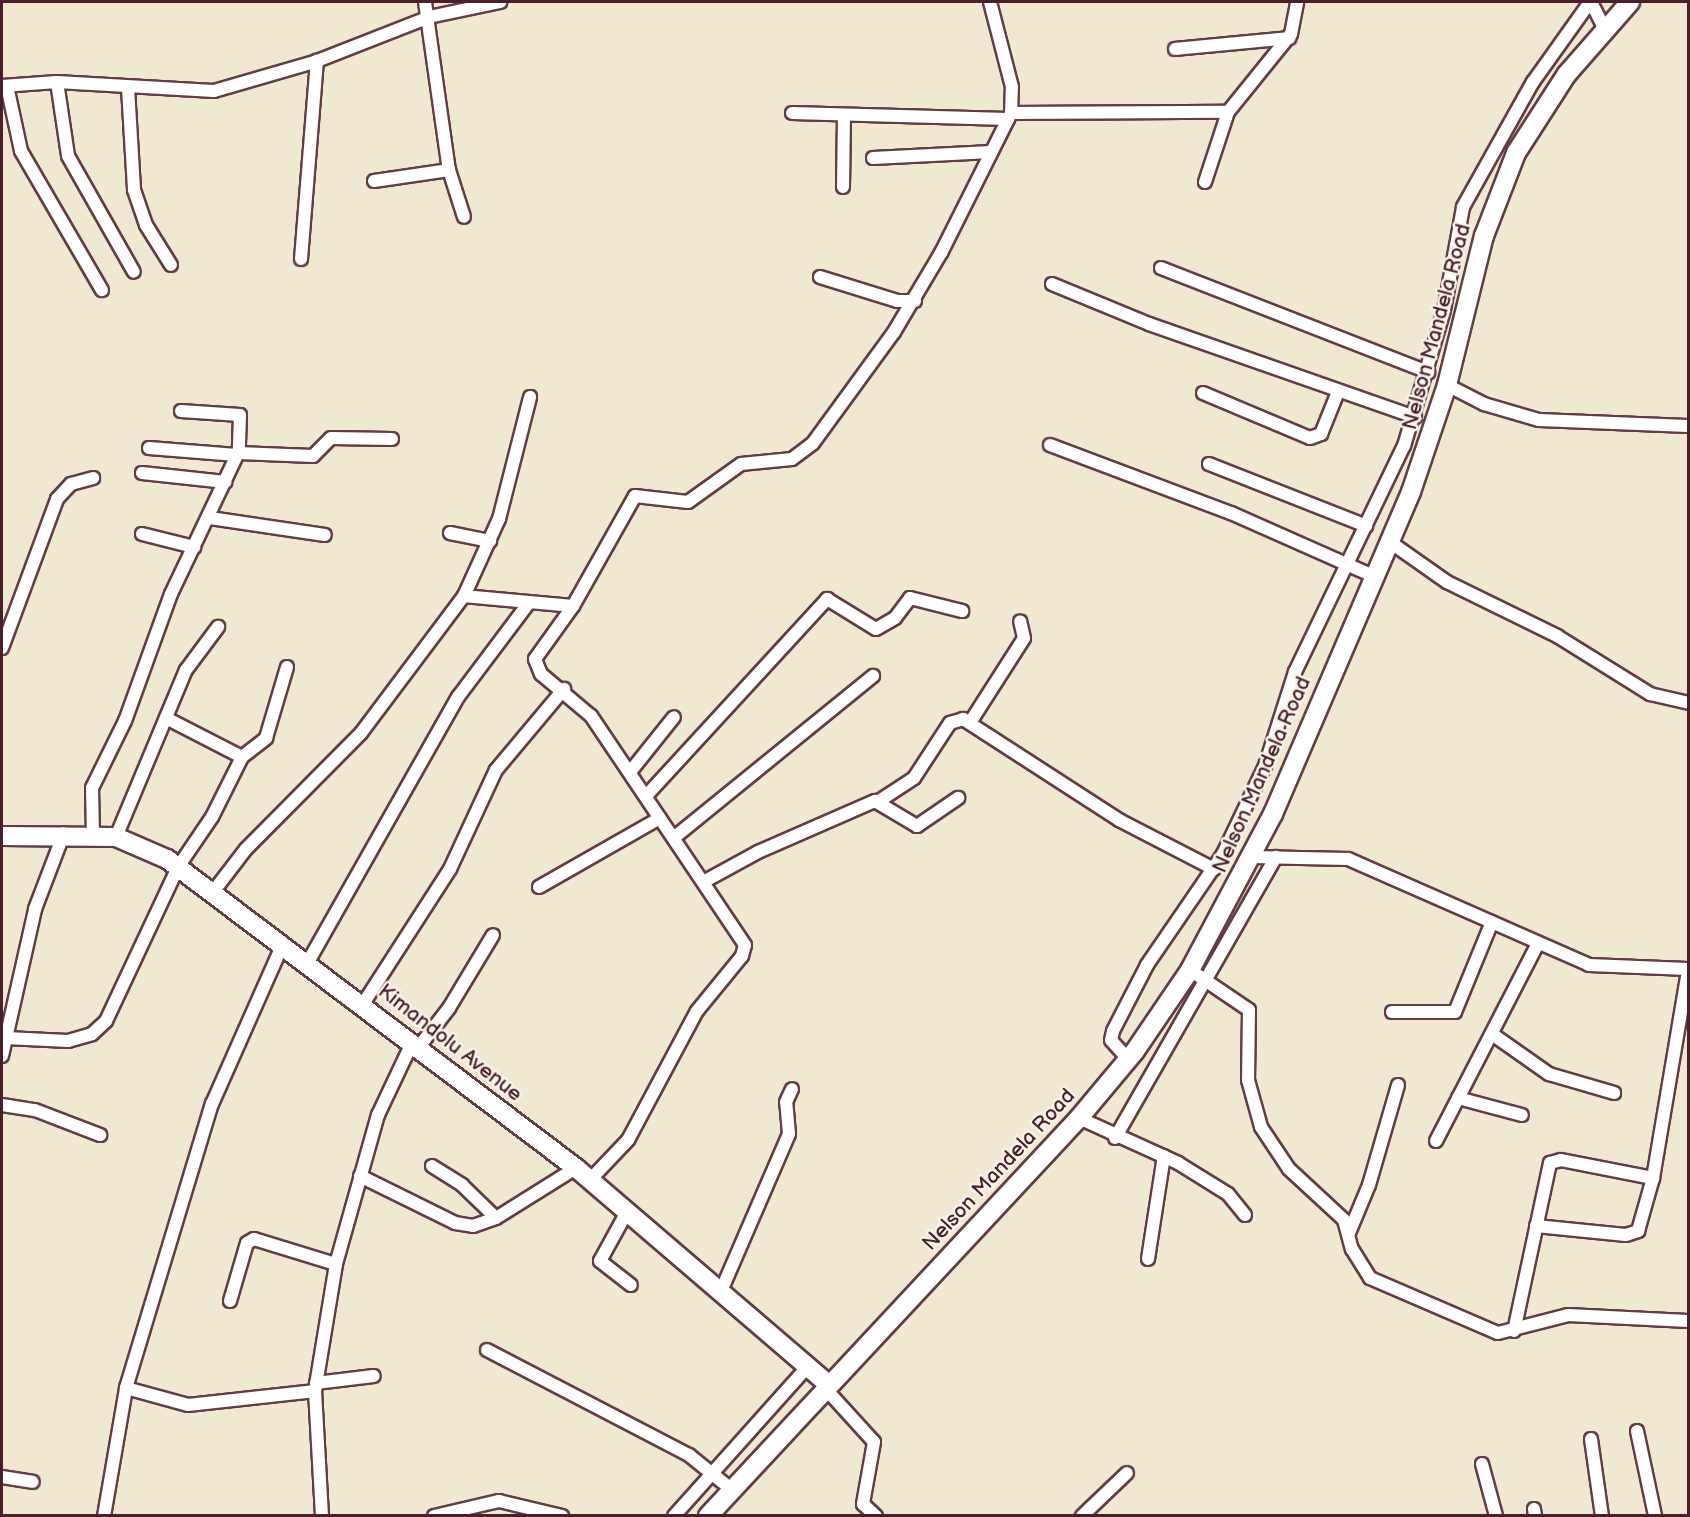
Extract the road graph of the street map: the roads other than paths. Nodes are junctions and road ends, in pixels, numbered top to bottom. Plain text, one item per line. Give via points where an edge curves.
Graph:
1 (425, 2) edge
2 (500, 2) edge
3 (990, 2) edge
4 (1297, 2) edge
5 (1591, 2) edge
6 (1630, 2) edge
7 (429, 18) junction
8 (1605, 30) junction
9 (1289, 38) junction
10 (1175, 49) dead end
11 (316, 62) junction
12 (57, 82) junction
13 (4, 86) edge
14 (128, 88) junction
15 (1228, 112) junction
16 (792, 113) dead end
17 (844, 115) junction
18 (1010, 116) junction
19 (991, 152) junction
20 (873, 158) dead end
21 (448, 171) junction
22 (374, 181) dead end
23 (1205, 182) dead end
24 (843, 187) dead end
25 (464, 217) dead end
26 (301, 259) dead end
27 (171, 265) dead end
28 (1161, 268) dead end
29 (134, 272) dead end
30 (820, 277) dead end
31 (1052, 284) dead end
32 (102, 290) dead end
33 (915, 301) junction
34 (1428, 372) junction
35 (1447, 385) junction
36 (1338, 392) junction
37 (1203, 393) dead end
38 (530, 397) dead end
39 (181, 411) dead end
40 (1415, 417) junction
41 (1689, 426) edge
42 (392, 439) dead end
43 (1050, 445) dead end
44 (149, 447) dead end
45 (238, 454) junction
46 (1209, 464) dead end
47 (142, 473) dead end
48 (93, 478) dead end
49 (226, 482) junction
50 (210, 518) junction
51 (1366, 526) junction
52 (450, 533) dead end
53 (142, 534) dead end
54 (325, 535) dead end
55 (490, 541) junction
56 (1389, 542) junction
57 (194, 547) junction
58 (1347, 562) junction
59 (1373, 576) junction
60 (464, 596) junction
61 (527, 605) junction
62 (573, 606) junction
63 (962, 611) dead end
64 (1020, 621) dead end
65 (218, 627) dead end
66 (2, 648) edge
67 (287, 667) dead end
68 (873, 676) dead end
69 (564, 689) junction
70 (1689, 703) edge
71 (674, 717) dead end
72 (166, 718) junction
73 (971, 721) junction
74 (243, 757) junction
75 (630, 772) junction
76 (646, 796) junction
77 (958, 798) dead end
78 (879, 801) junction
79 (660, 818) junction
80 (64, 833) junction
81 (93, 835) junction
82 (2, 836) edge
83 (676, 836) junction
84 (116, 837) junction
85 (1253, 857) junction
86 (1276, 857) junction
87 (178, 867) junction
88 (1214, 869) junction
89 (705, 881) junction
90 (539, 887) dead end
91 (213, 892) junction
92 (1492, 922) junction
93 (493, 936) dead end
94 (1538, 943) junction
95 (283, 944) junction
96 (308, 962) junction
97 (1689, 969) edge
98 (1190, 970) junction
99 (1208, 981) junction
100 (363, 1004) junction
101 (1392, 1012) dead end
102 (1492, 1034) junction
103 (6, 1038) junction
104 (415, 1046) junction
105 (2, 1056) edge
106 (1128, 1059) junction
107 (1398, 1086) dead end
108 (792, 1089) dead end
109 (1614, 1093) dead end
110 (1458, 1098) junction
111 (2, 1105) edge
112 (1522, 1115) dead end
113 (1079, 1118) junction
114 (100, 1135) dead end
115 (1115, 1138) junction
116 (1436, 1141) dead end
117 (1164, 1156) junction
118 (432, 1166) dead end
119 (583, 1174) junction
120 (360, 1176) junction
121 (1653, 1178) junction
122 (628, 1210) junction
123 (1245, 1215) dead end
124 (496, 1218) junction
125 (1536, 1226) junction
126 (1349, 1233) junction
127 (1148, 1259) dead end
128 (336, 1264) junction
129 (631, 1285) dead end
130 (721, 1291) junction
131 (230, 1301) dead end
132 (1689, 1321) edge
133 (1514, 1331) junction
134 (487, 1350) dead end
135 (808, 1366) junction
136 (374, 1376) dead end
137 (826, 1386) junction
138 (316, 1387) junction
139 (126, 1388) junction
140 (1637, 1431) dead end
141 (1591, 1439) dead end
142 (1482, 1464) dead end
143 (710, 1471) junction
144 (1127, 1473) dead end
145 (2, 1477) edge
146 (33, 1482) dead end
147 (731, 1489) junction
148 (104, 1515) edge
149 (322, 1515) edge
150 (434, 1515) edge
151 (562, 1515) edge
152 (675, 1515) edge
153 (708, 1515) edge
154 (876, 1515) edge
155 (1082, 1515) edge
156 (1496, 1515) edge
157 (1602, 1515) edge
158 (1654, 1515) edge

1 - 7 street
2 - 7 street
3 - 18 street via 1012,87
4 - 9 street
5 - 8 street
5 - 34 street via 1533,82 1463,207
6 - 8 main road, Nelson Mandela Road
7 - 11 street
7 - 21 street
8 - 35 main road, Nelson Mandela Road via 1537,119 1503,183 1472,278
9 - 10 street
9 - 15 street
11 - 14 street via 214,91
11 - 26 street
12 - 13 street
12 - 14 street
12 - 29 street via 68,156
13 - 32 street via 21,151
14 - 27 street via 134,190 146,225
15 - 18 street
15 - 23 street
16 - 17 street
17 - 18 street
17 - 24 street
18 - 19 street
19 - 20 street
19 - 33 street
21 - 22 street
21 - 25 street
28 - 34 street
30 - 33 street via 892,300
31 - 36 street
33 - 62 street via 800,454 741,465 688,502 635,496
34 - 40 street
35 - 41 street via 1484,404 1539,420
35 - 56 main road, Nelson Mandela Road
36 - 37 street via 1316,438
36 - 40 street
38 - 55 street
39 - 45 street via 240,415
40 - 51 street
42 - 45 street via 331,438 313,456
43 - 58 street
44 - 45 street
45 - 49 street
46 - 51 street
47 - 49 street
48 - 66 street via 71,484 57,499
49 - 50 street
50 - 54 street
50 - 57 street
51 - 58 street
52 - 55 street
53 - 57 street
55 - 60 street
56 - 59 main road, Nelson Mandela Road
56 - 70 street via 1447,582 1557,636 1650,694
57 - 81 street via 171,594 125,721 89,796
58 - 59 street
58 - 88 street via 1295,672 1258,782
59 - 85 main road, Nelson Mandela Road
60 - 61 street
60 - 91 street via 361,734 246,849
61 - 62 street
61 - 96 street via 458,697
62 - 69 street via 535,659 541,674
63 - 76 street via 910,598 895,618 873,629 827,599
64 - 73 street via 1024,638
65 - 72 street via 186,670
67 - 74 street via 269,731
68 - 83 street
69 - 75 street via 591,716
69 - 100 street via 505,755 450,869
71 - 75 street
72 - 74 street
72 - 84 street
73 - 78 street via 953,720 914,778
73 - 88 street via 1114,817
74 - 87 street via 212,817
75 - 76 street
76 - 79 street
77 - 78 street via 917,826
78 - 89 street via 777,843
79 - 83 street
79 - 90 street via 583,866
80 - 81 main road, Kimandolu Avenue
80 - 82 main road, Kimandolu Avenue
80 - 103 street via 35,909
81 - 84 main road, Kimandolu Avenue
83 - 89 street
84 - 87 main road, Kimandolu Avenue
85 - 86 street
85 - 98 main road, Nelson Mandela Road
86 - 92 street via 1348,859
86 - 99 street
87 - 91 main road, Kimandolu Avenue
87 - 103 street via 99,1029 68,1041
88 - 106 street via 1147,965 1113,1031 1111,1040
89 - 119 street via 743,936 744,951 697,1011 628,1140
91 - 95 main road, Kimandolu Avenue
92 - 94 street
92 - 101 street via 1455,1012
93 - 104 street via 449,1008
94 - 97 street via 1599,966
94 - 102 street
95 - 96 main road, Kimandolu Avenue
95 - 139 street via 212,1104
96 - 100 main road, Kimandolu Avenue
97 - 121 street
98 - 99 street
98 - 106 main road, Nelson Mandela Road
99 - 115 street
99 - 126 street via 1249,1010 1248,1080 1268,1141 1288,1169 1344,1220
100 - 104 main road, Kimandolu Avenue
102 - 109 street via 1549,1074
102 - 110 street
103 - 105 street
104 - 119 main road, Kimandolu Avenue
104 - 120 street via 378,1115
106 - 113 main road, Nelson Mandela Road
107 - 126 street via 1369,1185
108 - 130 street via 786,1102 789,1134
110 - 112 street
110 - 116 street
111 - 114 street via 35,1110
113 - 115 street
113 - 137 main road, Nelson Mandela Road
115 - 117 street
117 - 123 street via 1228,1194
117 - 127 street
118 - 124 street via 462,1185
119 - 122 main road, Kimandolu Avenue
119 - 124 street
120 - 124 street via 455,1223 473,1226
120 - 128 street
121 - 125 street via 1635,1234
121 - 125 street via 1553,1161
122 - 129 street via 601,1250 600,1261
122 - 130 main road, Kimandolu Avenue
125 - 133 street
126 - 133 street via 1357,1260 1381,1285 1490,1332
128 - 131 street via 254,1239 247,1243
128 - 138 street
130 - 135 main road, Kimandolu Avenue
132 - 133 street via 1568,1315 1539,1318
134 - 143 street
135 - 137 main road, Kimandolu Avenue
135 - 143 street
136 - 138 street
137 - 147 main road, Nelson Mandela Road
137 - 154 street via 874,1442 863,1504
138 - 139 street via 188,1405
138 - 149 street
139 - 148 street
140 - 158 street
141 - 157 street
142 - 156 street
143 - 147 street
143 - 152 street
144 - 155 street
145 - 146 street
147 - 153 main road, Nelson Mandela Road
150 - 151 street via 499,1501

